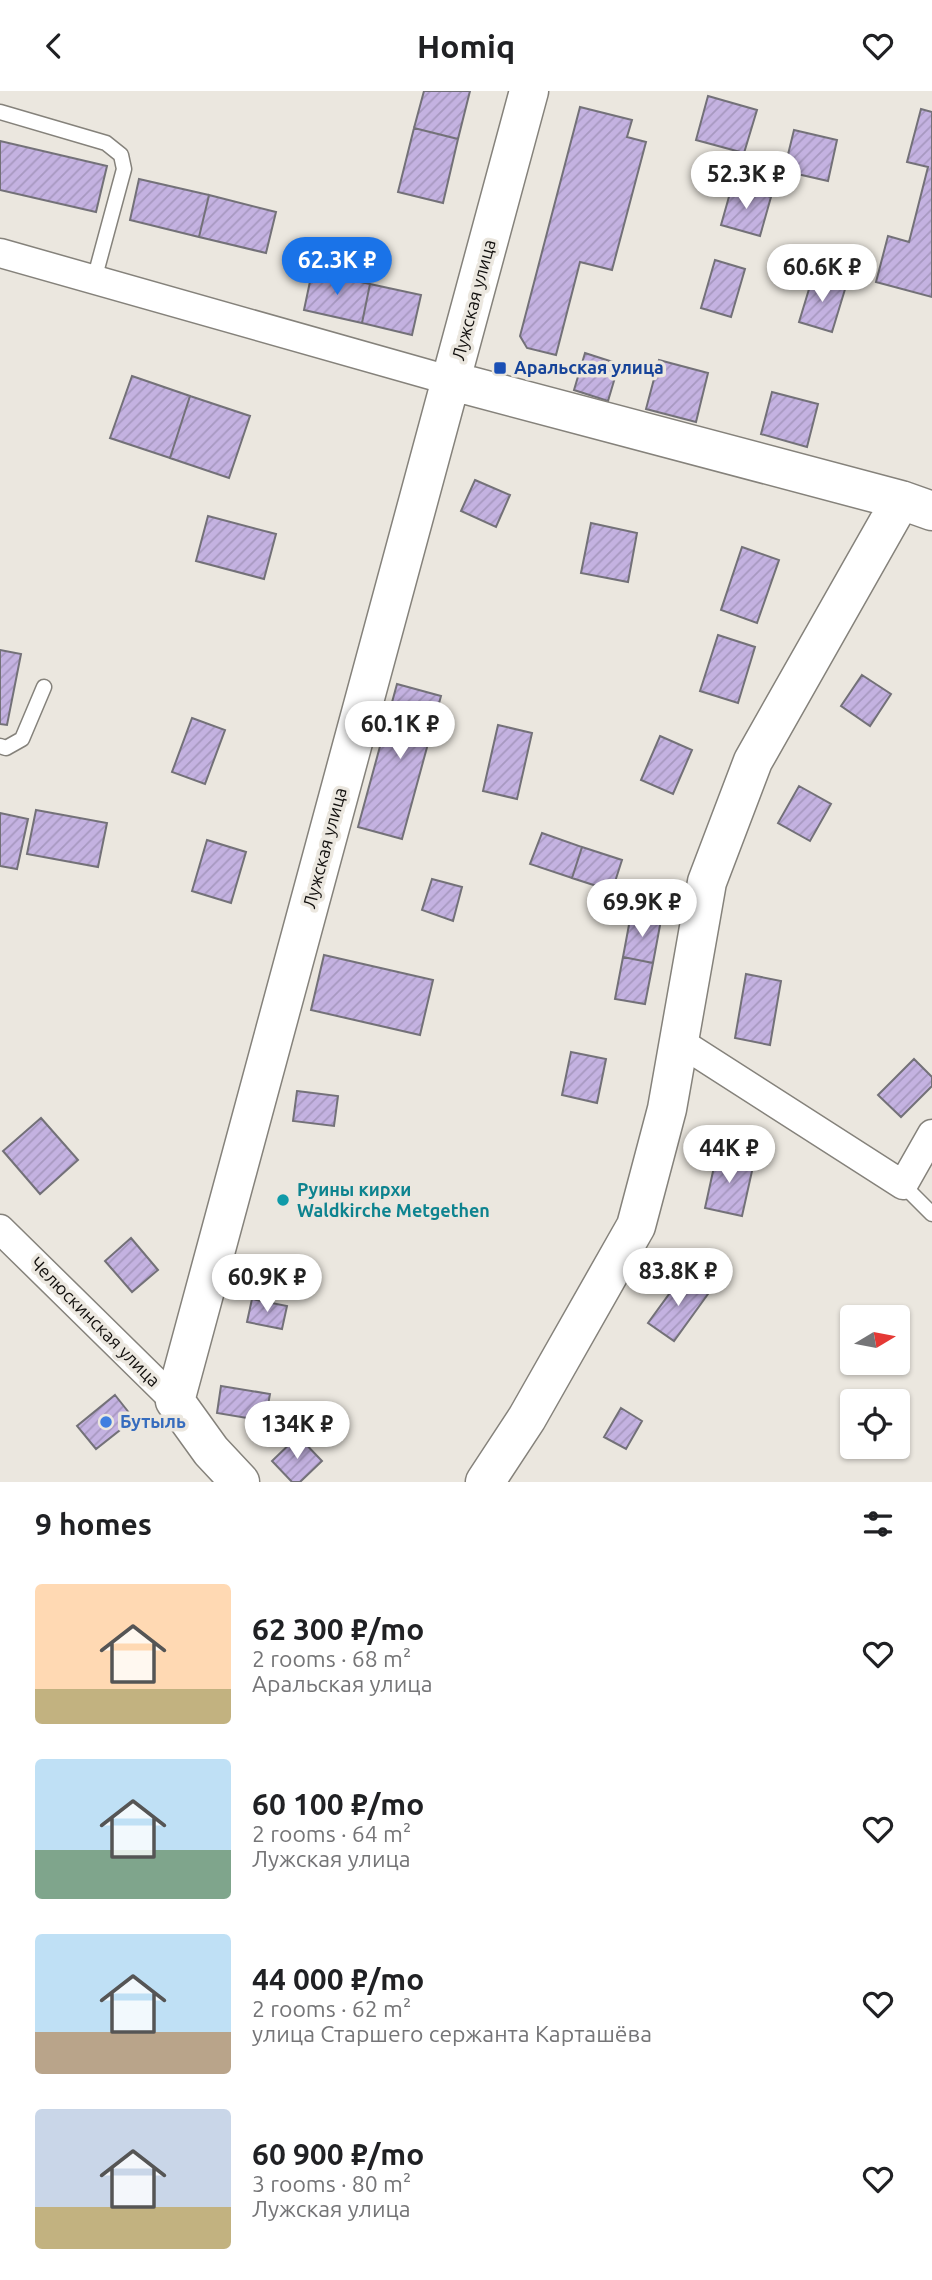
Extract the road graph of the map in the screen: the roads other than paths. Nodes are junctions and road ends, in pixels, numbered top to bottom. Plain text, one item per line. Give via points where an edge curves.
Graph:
1 (529, 91) edge
2 (0, 112) edge
3 (0, 253) edge
4 (94, 280) junction
5 (452, 381) junction
6 (917, 505) edge
7 (44, 687) dead end
8 (0, 746) edge
9 (680, 1042) junction
10 (932, 1134) edge
11 (904, 1185) junction
12 (932, 1214) edge
13 (0, 1229) edge
14 (175, 1401) junction
15 (240, 1482) edge
16 (485, 1482) edge

1 - 5 main road, Лужская улица
2 - 4 lane via 106,143 121,155 124,169
3 - 4 street
4 - 5 street
5 - 6 main road
5 - 14 main road, Лужская улица
6 - 9 main road via 753,761 707,882
7 - 8 lane via 22,739 6,748
9 - 11 street
9 - 16 main road via 636,1226 527,1418
10 - 11 street
11 - 12 lane
13 - 14 street, Челюскинская улица
14 - 15 main road, Челюскинская улица

